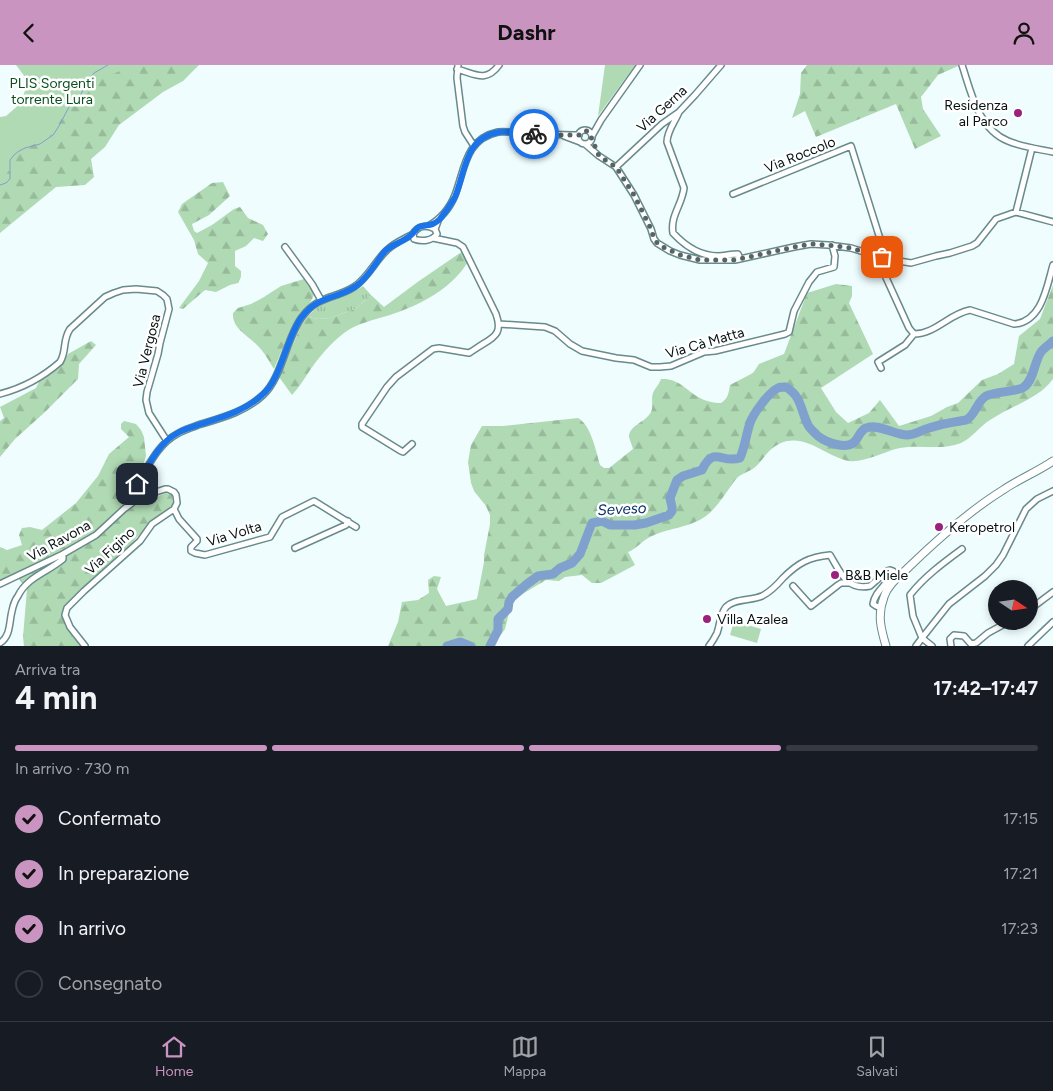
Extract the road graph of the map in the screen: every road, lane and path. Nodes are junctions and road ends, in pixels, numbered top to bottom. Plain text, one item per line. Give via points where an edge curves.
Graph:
1 (499, 65) edge
2 (640, 65) edge
3 (721, 65) edge
4 (962, 65) edge
5 (457, 67) edge
6 (679, 112) junction
7 (600, 121) junction
8 (585, 131) junction
9 (561, 135) junction
10 (579, 135) junction
11 (592, 137) junction
12 (583, 143) junction
13 (474, 146) junction
14 (1032, 148) junction
15 (1053, 152) edge
16 (599, 156) junction
17 (616, 167) junction
18 (733, 194) dead end
19 (1016, 212) junction
20 (438, 221) junction
21 (1053, 222) edge
22 (428, 226) junction
23 (413, 234) junction
24 (435, 234) junction
25 (417, 240) junction
26 (401, 241) junction
27 (832, 245) junction
28 (285, 247) dead end
29 (882, 257) junction
30 (740, 259) junction
31 (1053, 265) edge
32 (321, 300) junction
33 (498, 327) junction
34 (914, 334) junction
35 (882, 368) dead end
36 (0, 394) edge
37 (167, 441) junction
38 (412, 444) dead end
39 (1053, 461) edge
40 (147, 468) junction
41 (137, 484) junction
42 (146, 487) junction
43 (1053, 491) edge
44 (154, 493) junction
45 (144, 496) junction
46 (133, 498) junction
47 (174, 509) junction
48 (348, 521) junction
49 (356, 527) dead end
50 (295, 548) dead end
51 (962, 549) dead end
52 (63, 554) junction
53 (849, 583) junction
54 (0, 584) edge
55 (793, 585) dead end
56 (1053, 592) edge
57 (1038, 603) edge
58 (881, 608) junction
59 (1053, 622) edge
60 (994, 630) edge
61 (922, 638) junction
62 (0, 643) edge
63 (85, 646) edge
64 (709, 646) edge
65 (886, 646) edge
66 (916, 646) edge
67 (932, 646) edge
68 (951, 646) edge
69 (1028, 646) edge

1 - 5 street via 489,75 482,76
2 - 7 street
3 - 6 street, Via Gerna
4 - 14 street via 979,112 990,129 1008,142
5 - 13 street via 463,126
6 - 17 street, Via Gerna
6 - 30 street via 667,139 684,189 673,219 673,233 693,250 718,256 738,254
7 - 8 street
7 - 11 street
8 - 10 street
8 - 11 street
9 - 10 street
9 - 12 street
9 - 13 street via 500,132 487,136
10 - 12 street
11 - 12 street via 590,142
11 - 16 street
12 - 16 street
13 - 20 street via 466,159 454,197
14 - 15 street
14 - 19 street
16 - 17 street
17 - 30 street via 659,245 689,258 712,261
18 - 29 street, Via Roccolo via 851,146 878,231
19 - 21 street
19 - 29 street via 996,219 977,243 967,248 911,263
20 - 22 street
20 - 24 street
22 - 23 street via 417,228
22 - 24 street
23 - 25 street
23 - 26 street
24 - 25 street via 426,241
24 - 33 street via 463,247 496,314
25 - 26 street
26 - 32 street via 385,251 356,286
27 - 29 street
27 - 30 street via 811,244
27 - 33 street, Via Cà Matta via 836,256 834,267 817,272 809,282 794,311 789,332 704,352 671,366 651,367 582,351 545,327
28 - 32 street
29 - 34 street via 886,280
31 - 34 street via 1038,309 1019,324 970,310 922,334
32 - 37 street via 295,327 265,394 244,409 186,429
33 - 38 street via 494,338 469,353 433,349 387,387 362,427 400,451
34 - 35 street via 905,345 878,362
36 - 37 street, Via Vergosa via 32,382 60,362 70,329 105,297 124,290 157,291 167,299 169,309 146,400 149,413
37 - 40 street
39 - 58 main road via 962,519 892,583
40 - 41 street
40 - 42 street
41 - 42 street
41 - 46 street via 132,490
42 - 44 street
42 - 45 street
43 - 61 street via 1026,509 996,565 949,604
44 - 45 street
44 - 47 street via 165,489 174,492 177,499
45 - 46 street
46 - 52 street, Via Ravona via 96,535
47 - 48 street, Via Volta via 197,539 190,547 191,551 205,555 270,537 282,517 314,501
47 - 63 street, Via Figino via 152,524 140,541 66,608 70,627
48 - 49 street, Via Volta
48 - 50 street via 346,525
51 - 61 street via 910,595 913,616
52 - 54 street, Via Ravona
52 - 62 street via 59,563 24,586 12,610 7,635
53 - 55 street via 841,583 811,606
53 - 58 street via 870,586 890,569 893,571 874,601
53 - 64 street via 830,555 807,560 763,595 727,606
56 - 57 street
58 - 65 main road via 880,622
59 - 69 street
60 - 68 street via 976,643 954,635 950,639
61 - 66 street
61 - 67 street

